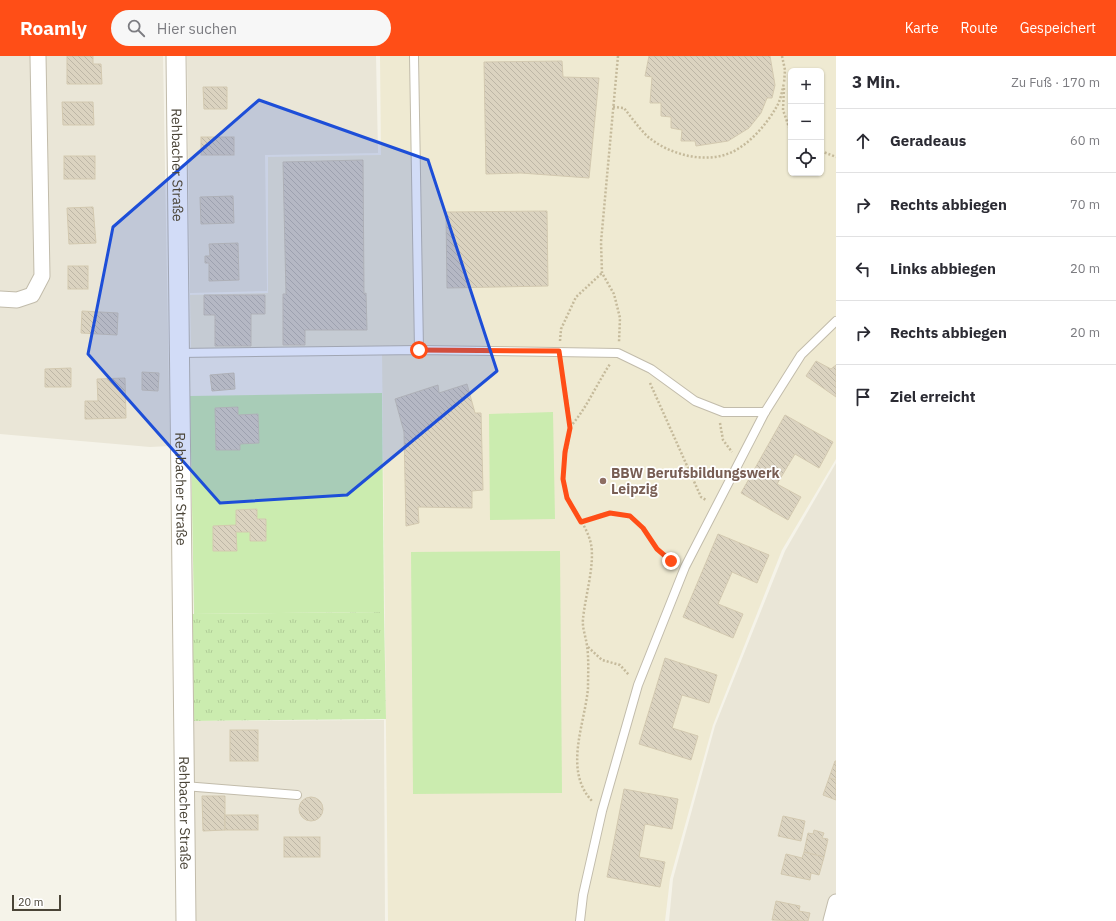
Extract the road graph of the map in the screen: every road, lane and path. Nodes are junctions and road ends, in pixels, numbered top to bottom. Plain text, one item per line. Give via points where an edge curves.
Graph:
1 (38, 56) edge
2 (176, 56) edge
3 (414, 56) edge
4 (618, 56) edge
5 (782, 56) edge
6 (784, 83) junction
7 (613, 107) junction
8 (788, 124) edge
9 (824, 153) edge
10 (836, 157) edge
11 (602, 273) junction
12 (0, 299) edge
13 (836, 321) edge
14 (419, 350) junction
15 (559, 351) junction
16 (179, 353) junction
17 (618, 353) junction
18 (642, 364) junction
19 (720, 410) junction
20 (765, 412) junction
21 (570, 428) junction
22 (740, 460) junction
23 (716, 506) junction
24 (581, 522) junction
25 (685, 567) junction
26 (588, 646) junction
27 (638, 685) junction
28 (184, 786) junction
29 (297, 795) dead end
30 (602, 811) junction
31 (836, 902) edge
32 (186, 921) edge
33 (580, 921) edge
34 (831, 921) edge

1 - 12 street via 42,276 32,294 17,300
2 - 16 street, Rehbacher Straße
3 - 14 lane
4 - 7 path
5 - 6 path via 786,70
6 - 7 path via 778,105 766,124 730,153 711,158 677,153 647,136 624,108
6 - 8 path via 783,110
7 - 11 path via 601,242
9 - 10 path
11 - 15 path via 576,297 561,329
11 - 17 path via 614,294 620,318
13 - 20 lane via 801,355
14 - 15 lane
14 - 16 lane
15 - 17 lane
15 - 21 path
16 - 28 street, Rehbacher Straße
17 - 18 lane
17 - 21 path via 599,380 583,412
18 - 19 lane via 695,401
18 - 23 path via 701,497
19 - 20 lane
19 - 22 path via 723,440
20 - 22 lane
21 - 24 path via 563,479 567,498
22 - 23 lane
23 - 25 lane
24 - 25 path via 610,513 630,516 643,528 657,549 671,561
24 - 26 path via 591,544 592,563 583,620
25 - 27 lane
26 - 27 path via 602,660 620,665
26 - 30 path via 588,689 578,744 578,776 586,794
27 - 30 lane
28 - 29 lane
28 - 32 street, Rehbacher Straße
30 - 33 lane via 583,895
31 - 34 street

